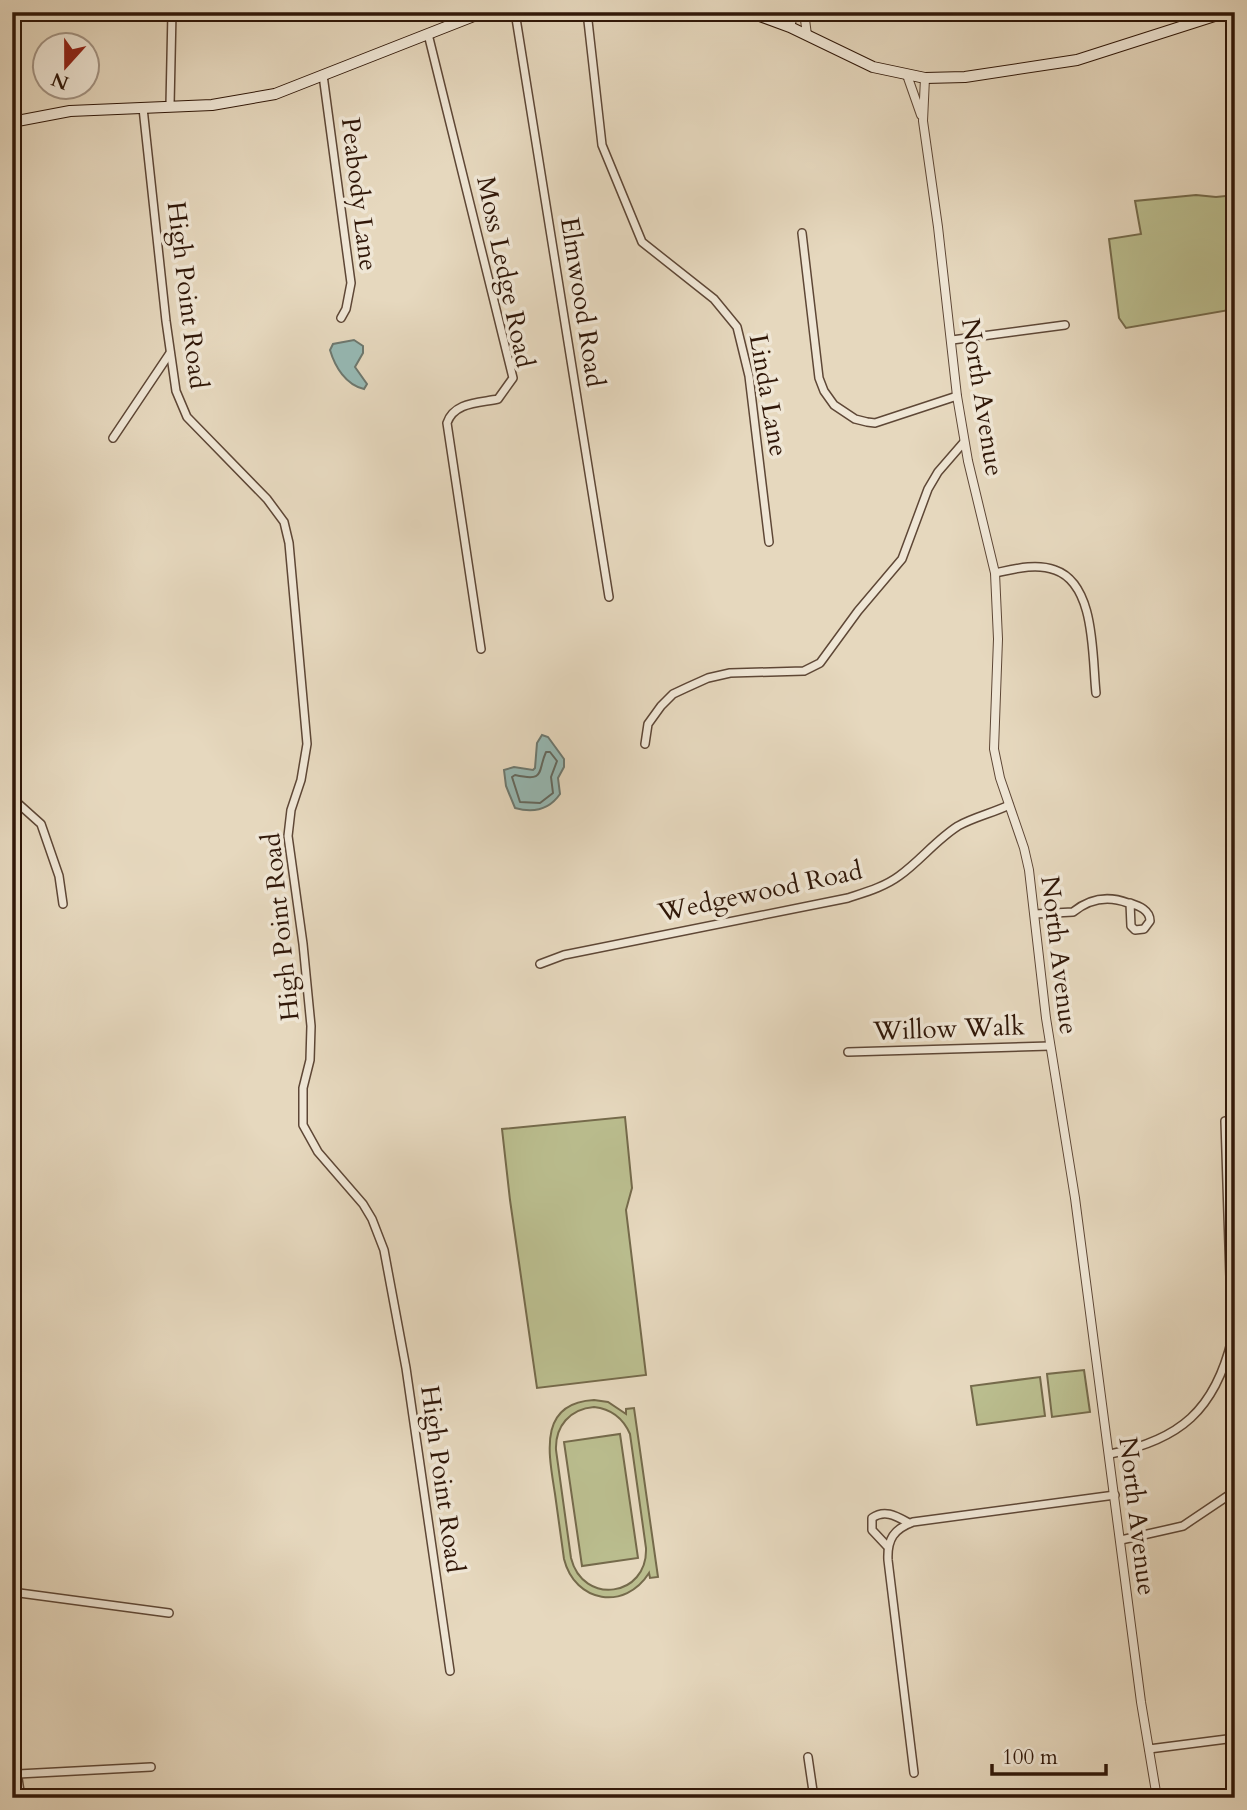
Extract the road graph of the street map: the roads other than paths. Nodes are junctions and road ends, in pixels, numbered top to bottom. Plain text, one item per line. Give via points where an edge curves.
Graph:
1 (172, 12) edge
2 (515, 12) edge
3 (587, 12) edge
4 (749, 12) edge
5 (794, 12) edge
6 (804, 12) edge
7 (1227, 12) edge
8 (480, 13) edge
9 (789, 27) junction
10 (428, 34) junction
11 (807, 35) junction
12 (323, 75) junction
13 (907, 75) junction
14 (925, 78) junction
15 (170, 105) junction
16 (144, 108) junction
17 (923, 121) junction
18 (12, 122) edge
19 (802, 233) dead end
20 (341, 318) dead end
21 (1065, 325) dead end
22 (952, 340) junction
23 (171, 353) junction
24 (957, 396) junction
25 (113, 438) dead end
26 (964, 442) junction
27 (769, 542) dead end
28 (995, 573) junction
29 (609, 597) dead end
30 (481, 649) dead end
31 (1096, 693) dead end
32 (645, 744) dead end
33 (12, 798) edge
34 (1009, 805) junction
35 (1129, 903) dead end
36 (63, 904) dead end
37 (1035, 914) junction
38 (540, 964) dead end
39 (1050, 1046) junction
40 (848, 1052) dead end
41 (1225, 1121) dead end
42 (1234, 1339) edge
43 (1110, 1454) junction
44 (1235, 1491) edge
45 (1115, 1495) junction
46 (909, 1523) junction
47 (1121, 1541) junction
48 (887, 1546) junction
49 (12, 1592) edge
50 (169, 1613) dead end
51 (450, 1671) dead end
52 (1235, 1738) edge
53 (12, 1740) edge
54 (1149, 1749) junction
55 (808, 1758) dead end
56 (151, 1767) dead end
57 (914, 1773) dead end
58 (18, 1774) junction
59 (21, 1798) edge
60 (814, 1798) edge
61 (1157, 1798) edge

1 - 15 street
2 - 29 street, Elmwood Road
3 - 27 street, Linda Lane via 602,145 642,242 714,299 737,327 748,376
4 - 9 main road
5 - 9 street
6 - 11 street
7 - 14 main road via 1077,60 965,77
8 - 10 main road
9 - 11 main road
10 - 12 main road
10 - 30 street, Moss Ledge Road via 513,378 498,399 459,407 447,423
11 - 13 main road via 873,67
12 - 15 main road via 262,97 212,105
12 - 20 street, Peabody Lane via 351,284
13 - 14 main road
13 - 17 street, North Avenue
14 - 17 street, North Avenue
15 - 16 main road
16 - 18 main road via 70,111
16 - 23 street, High Point Road
17 - 22 street, North Avenue
19 - 24 street via 819,378 835,405 855,419 875,423
21 - 22 street
22 - 24 street, North Avenue
23 - 25 street
23 - 51 street, High Point Road via 176,391 187,417 267,499 284,522 289,543 307,744 288,836 312,1026 303,1125 318,1152 363,1204 384,1250
24 - 26 street, North Avenue
26 - 28 street, North Avenue
26 - 32 street via 928,489 902,559 820,663 804,671 730,673 688,687 661,706 648,724
28 - 31 street via 1041,567 1057,570 1075,583 1085,601
28 - 34 street, North Avenue via 994,749
33 - 36 street via 41,824 59,876
34 - 37 street, North Avenue via 1024,848
34 - 38 street, Wedgewood Road via 960,825 900,876 866,892
35 - 37 street via 1093,900 1073,912
37 - 39 street, North Avenue
39 - 40 street, Willow Walk
39 - 43 street, North Avenue
41 - 42 street
42 - 43 street via 1220,1377 1195,1414 1168,1436
43 - 45 street, North Avenue
44 - 47 street via 1183,1526
45 - 46 street
45 - 47 street, North Avenue
46 - 48 street via 894,1533
46 - 48 street via 892,1514 872,1518 872,1530
47 - 54 street, North Avenue
48 - 57 street
49 - 50 street
52 - 54 street
53 - 58 street
54 - 61 street, North Avenue
55 - 60 street
56 - 58 street
58 - 59 street

